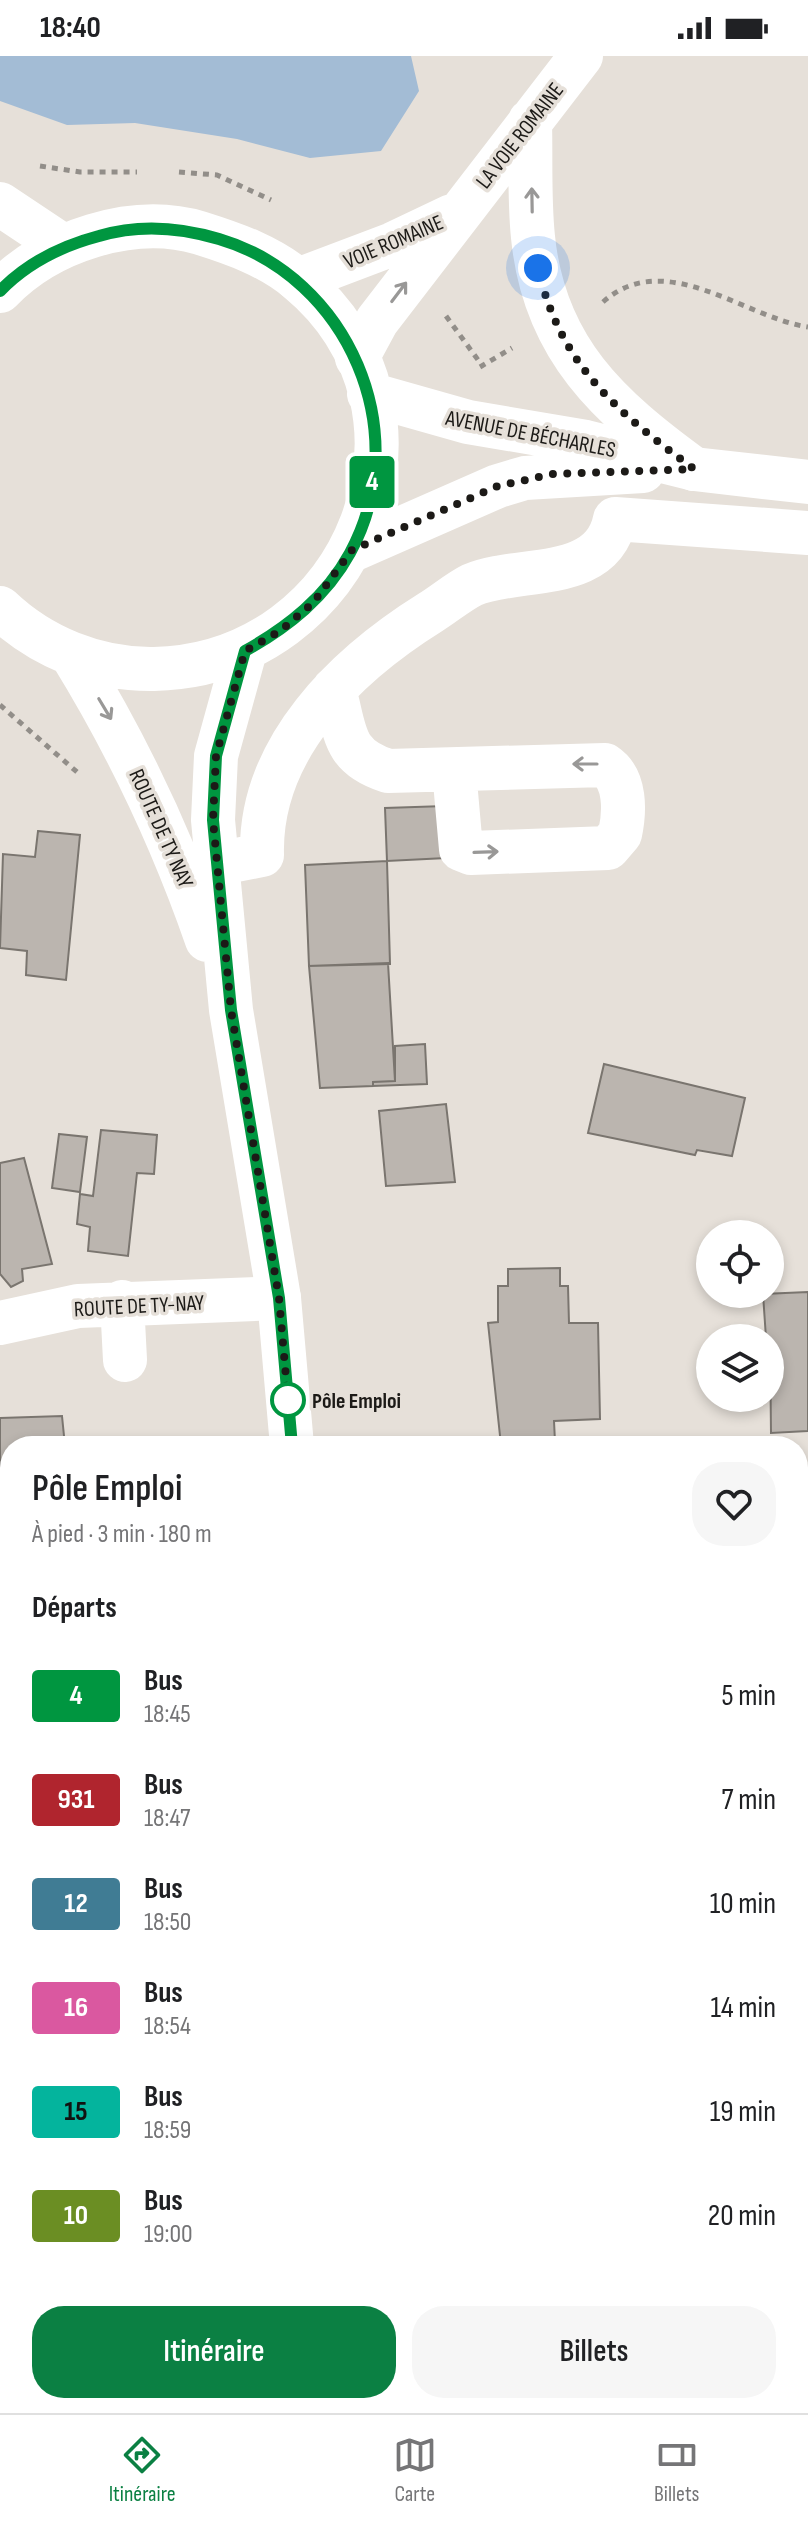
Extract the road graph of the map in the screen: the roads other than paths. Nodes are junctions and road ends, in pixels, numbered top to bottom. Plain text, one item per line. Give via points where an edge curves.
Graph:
1 (581, 56) edge
2 (530, 121) junction
3 (0, 204) edge
4 (458, 213) junction
5 (63, 246) junction
6 (298, 280) junction
7 (0, 291) edge
8 (363, 376) junction
9 (694, 469) junction
10 (808, 482) edge
11 (808, 533) edge
12 (352, 550) junction
13 (0, 608) edge
14 (245, 651) junction
15 (72, 655) junction
16 (334, 689) junction
17 (454, 770) dead end
18 (216, 864) junction
19 (231, 1010) junction
20 (279, 1298) junction
21 (122, 1302) junction
22 (0, 1323) edge
23 (125, 1360) dead end
24 (291, 1436) edge

1 - 2 main road, LA VOIE ROMAINE
2 - 4 main road, LA VOIE ROMAINE
9 -> 2 main road, AVENUE DE BÉCHARLES via 614,407 577,361 553,319 533,237
3 - 5 main road
4 - 6 main road, VOIE ROMAINE
8 -> 4 main road, VOIE ROMAINE via 377,321
5 - 6 main road via 123,229 185,229 245,247
5 - 7 main road
6 - 8 main road via 332,316
8 - 9 main road, AVENUE DE BÉCHARLES via 468,422 586,442
8 - 12 main road via 376,447 370,500
9 - 10 main road, AVENUE DE BÉCHARLES
9 - 12 main road, AVENUE DE BÉCHARLES via 525,478
11 - 16 main road via 615,519 612,535 593,557 472,585 401,630
12 - 14 main road via 313,603
13 - 15 main road via 41,640
14 - 15 main road via 188,668 129,669
14 - 18 main road, ROUTE DE TY NAY via 216,756
15 -> 19 main road, ROUTE DE TY NAY via 112,720 167,833
16 - 17 main road via 350,748 364,763 388,771
16 - 18 main road via 299,733 273,779 261,827 262,855
18 - 19 main road, ROUTE DE TY NAY
19 - 20 main road, ROUTE DE TY NAY
20 - 21 main road, ROUTE DE TY-NAY
20 - 24 main road, ROUTE DE TY NAY
21 - 22 main road, ROUTE DE TY-NAY
21 - 23 main road

